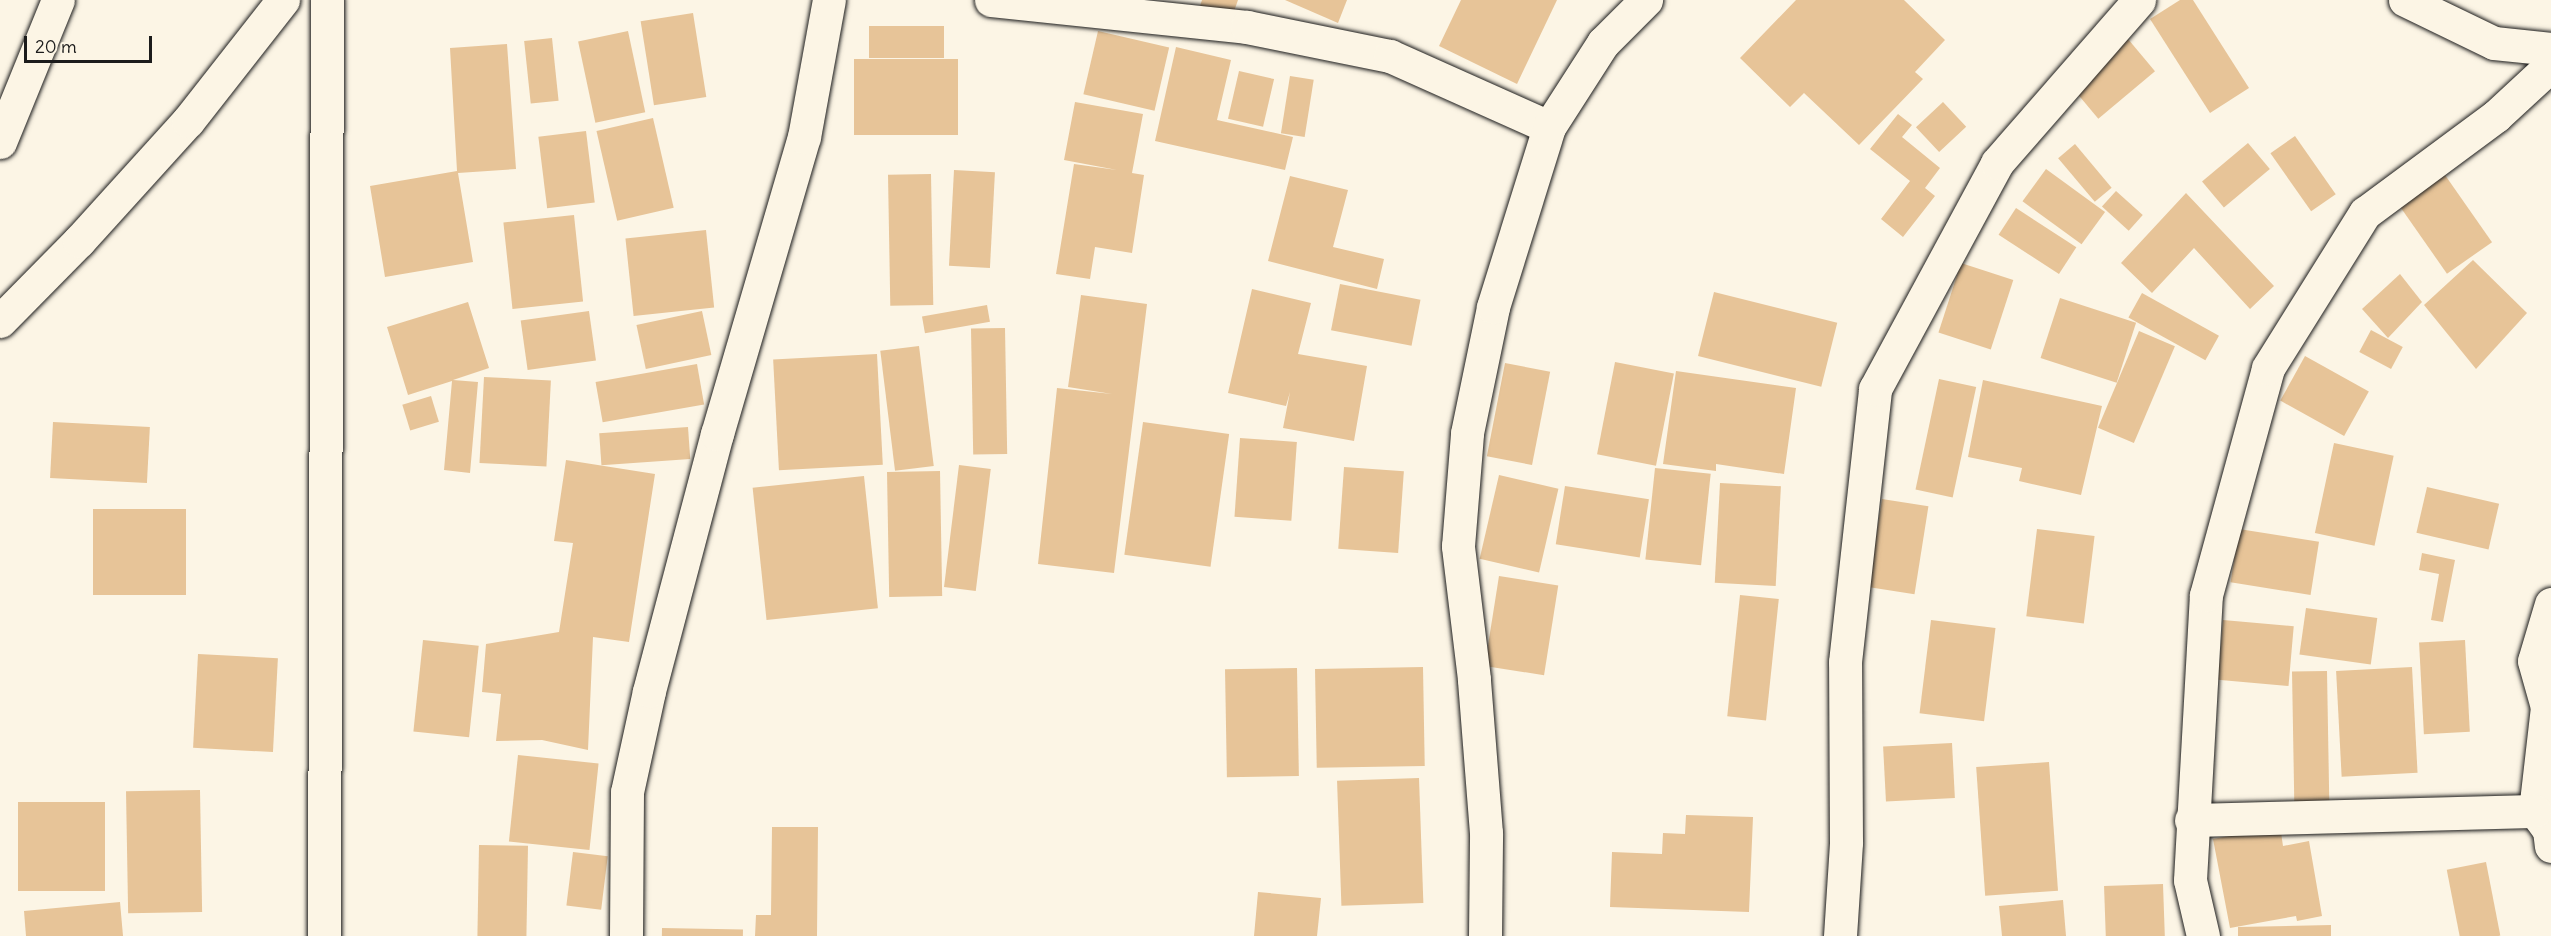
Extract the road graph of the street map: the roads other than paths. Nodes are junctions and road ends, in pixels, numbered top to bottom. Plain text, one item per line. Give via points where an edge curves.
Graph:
1 (58, 0) edge
2 (283, 0) edge
3 (327, 0) edge
4 (829, 0) edge
5 (991, 0) edge
6 (1646, 0) edge
7 (2139, 0) edge
8 (2404, 0) edge
9 (2551, 50) edge
10 (2551, 65) edge
11 (1549, 127) junction
12 (0, 142) edge
13 (0, 321) edge
14 (2551, 604) edge
15 (2191, 820) junction
16 (2547, 829) edge
17 (324, 936) edge
18 (626, 936) edge
19 (1485, 936) edge
20 (1840, 936) edge
21 (2203, 936) edge

1 - 12 street
2 - 13 street via 188,121
3 - 17 street
4 - 18 street via 804,137 717,434 649,691 627,792
5 - 11 street via 1247,27 1390,56
6 - 11 street via 1603,43
7 - 20 street via 1997,163 1875,389 1845,662 1846,842
8 - 9 street via 2494,43
10 - 15 street via 2496,116 2365,213 2268,368 2206,595
11 - 19 street via 1493,307 1467,433 1458,546 1481,767
14 - 16 street via 2534,662 2547,707
15 - 16 street
15 - 21 street via 2190,880

